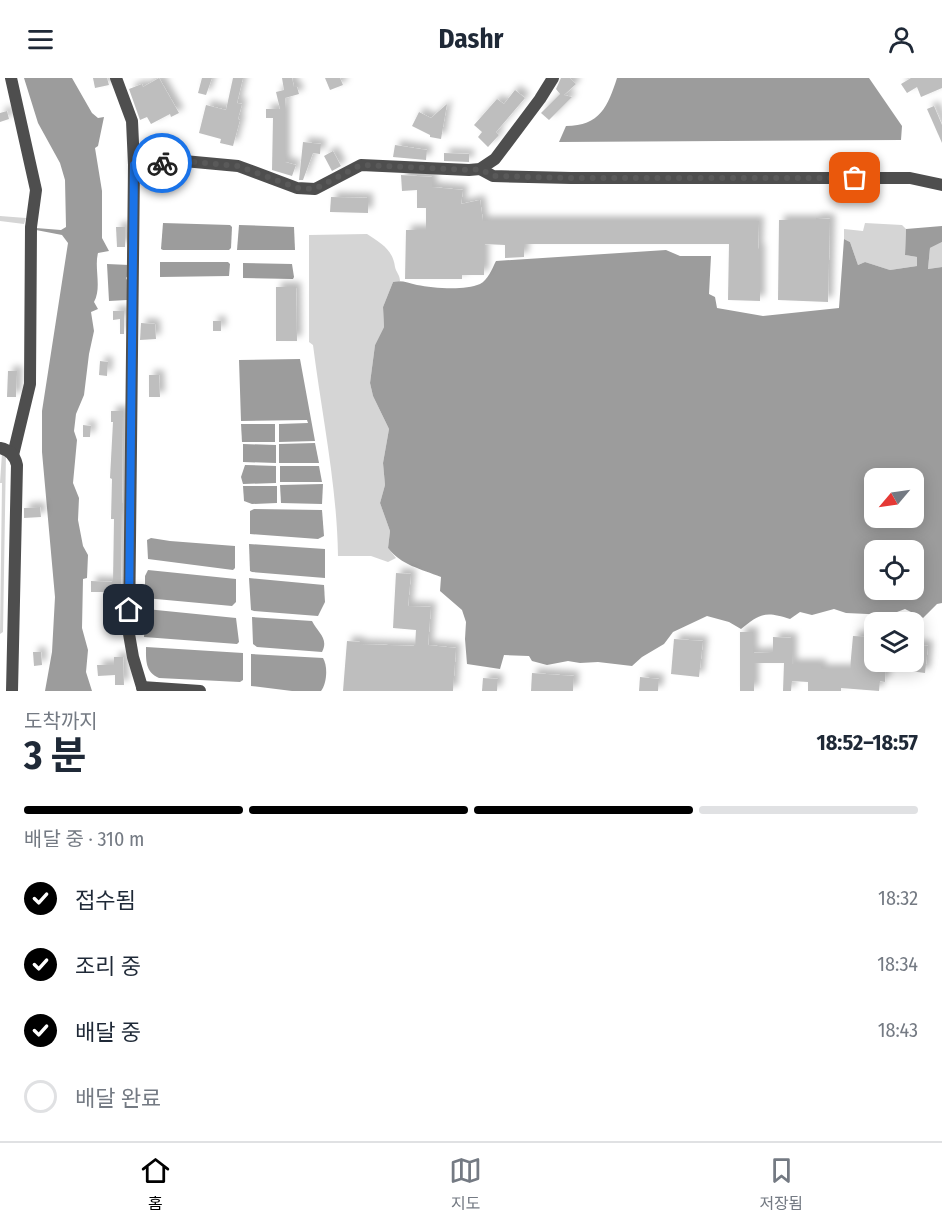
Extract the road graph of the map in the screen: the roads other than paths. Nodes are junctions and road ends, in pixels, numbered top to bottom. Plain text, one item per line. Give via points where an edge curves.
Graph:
1 (10, 78) edge
2 (116, 78) edge
3 (553, 78) edge
4 (134, 165) junction
5 (480, 169) junction
6 (942, 185) edge
7 (0, 448) edge
8 (13, 455) junction
9 (142, 689) edge
10 (12, 691) edge
11 (200, 691) edge

1 - 8 street via 36,190 31,226 30,384
2 - 4 street via 132,121
3 - 5 street via 495,159
4 - 5 street via 184,161 238,166 297,188 315,189 361,165
4 - 9 street via 129,634
5 - 6 street via 493,176 910,178
7 - 8 street
8 - 10 street via 17,465
9 - 11 street

